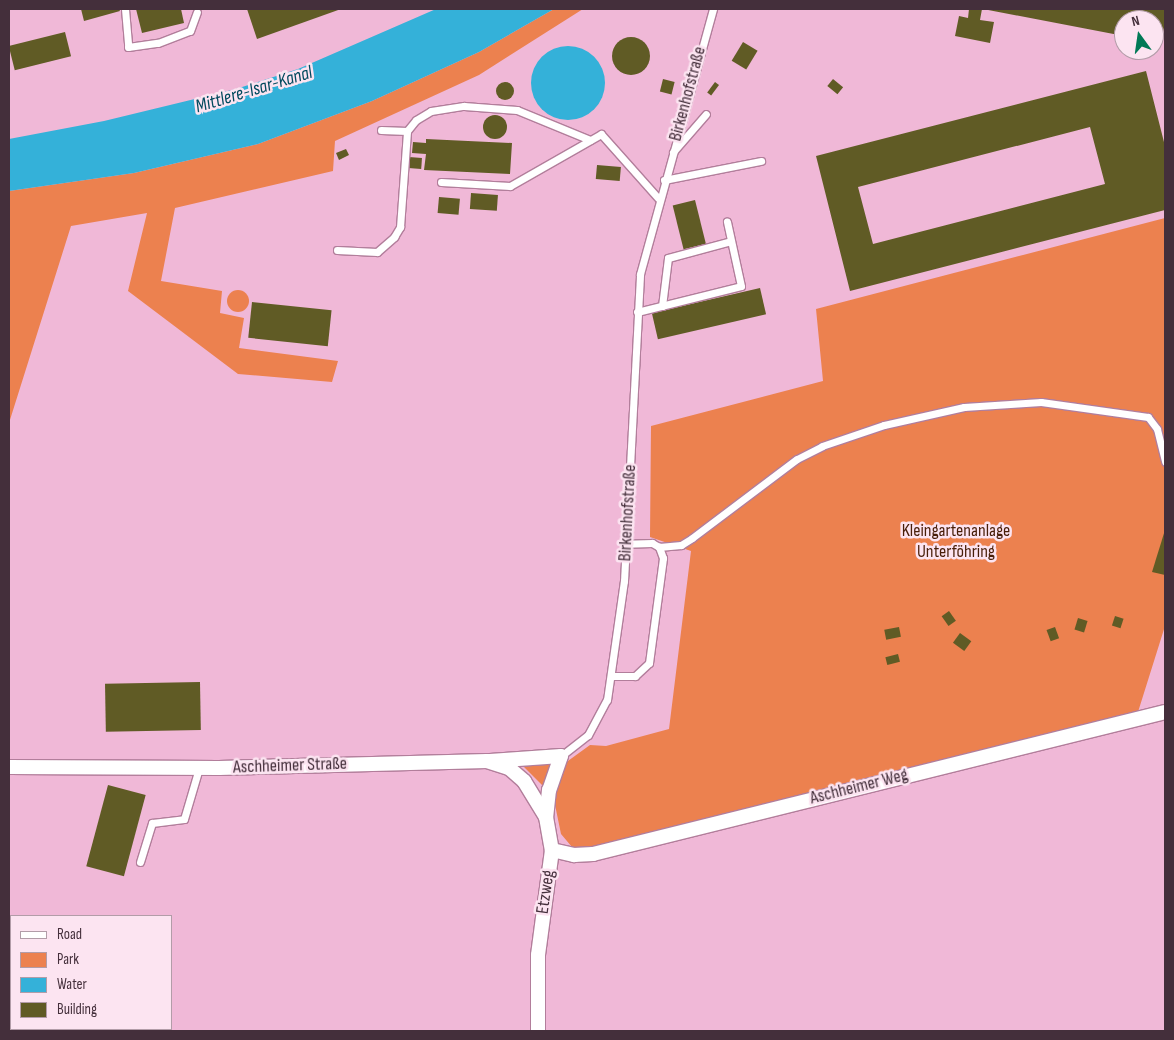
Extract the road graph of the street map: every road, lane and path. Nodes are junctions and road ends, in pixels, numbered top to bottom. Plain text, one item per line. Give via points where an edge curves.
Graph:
1 (125, 9) edge
2 (713, 9) edge
3 (197, 12) dead end
4 (706, 114) dead end
5 (381, 130) dead end
6 (407, 131) junction
7 (590, 140) junction
8 (672, 154) junction
9 (761, 161) dead end
10 (664, 180) junction
11 (440, 182) dead end
12 (658, 198) junction
13 (727, 222) dead end
14 (731, 241) junction
15 (337, 250) dead end
16 (662, 306) junction
17 (637, 312) junction
18 (1165, 462) edge
19 (627, 544) junction
20 (659, 547) junction
21 (612, 676) junction
22 (1165, 712) edge
23 (560, 756) junction
24 (487, 762) junction
25 (9, 767) edge
26 (199, 768) junction
27 (546, 818) junction
28 (552, 850) junction
29 (140, 862) dead end
30 (538, 1031) edge

1 - 3 lane via 128,47 158,43 190,31
2 - 8 lane, Birkenhofstraße
4 - 8 lane
5 - 6 lane
6 - 7 lane via 416,120 431,111 464,106 517,110
6 - 15 lane via 400,227 377,252
7 - 11 lane via 510,186
7 - 12 lane via 601,134
8 - 10 lane, Birkenhofstraße
9 - 10 lane
10 - 12 lane, Birkenhofstraße
12 - 17 lane, Birkenhofstraße via 640,274
13 - 14 lane
14 - 16 lane via 668,258
14 - 16 lane via 741,286
16 - 17 lane
17 - 19 lane, Birkenhofstraße
18 - 20 lane via 1157,429 1148,417 1040,402 956,408 884,425 822,446 797,459 681,545
19 - 20 lane via 652,543
19 - 21 lane, Birkenhofstraße
20 - 21 lane via 663,558 649,663 635,676
21 - 23 lane, Birkenhofstraße via 603,714 588,736
22 - 28 street, Aschheimer Weg via 593,854 574,855
23 - 24 street
23 - 27 street, Etzweg via 549,790
24 - 26 street, Aschheimer Straße
24 - 27 street, Aschheimer Straße via 508,768 524,781
25 - 26 street, Aschheimer Straße
26 - 29 lane via 184,819 152,823
27 - 28 street, Etzweg
28 - 30 street, Etzweg via 538,955

